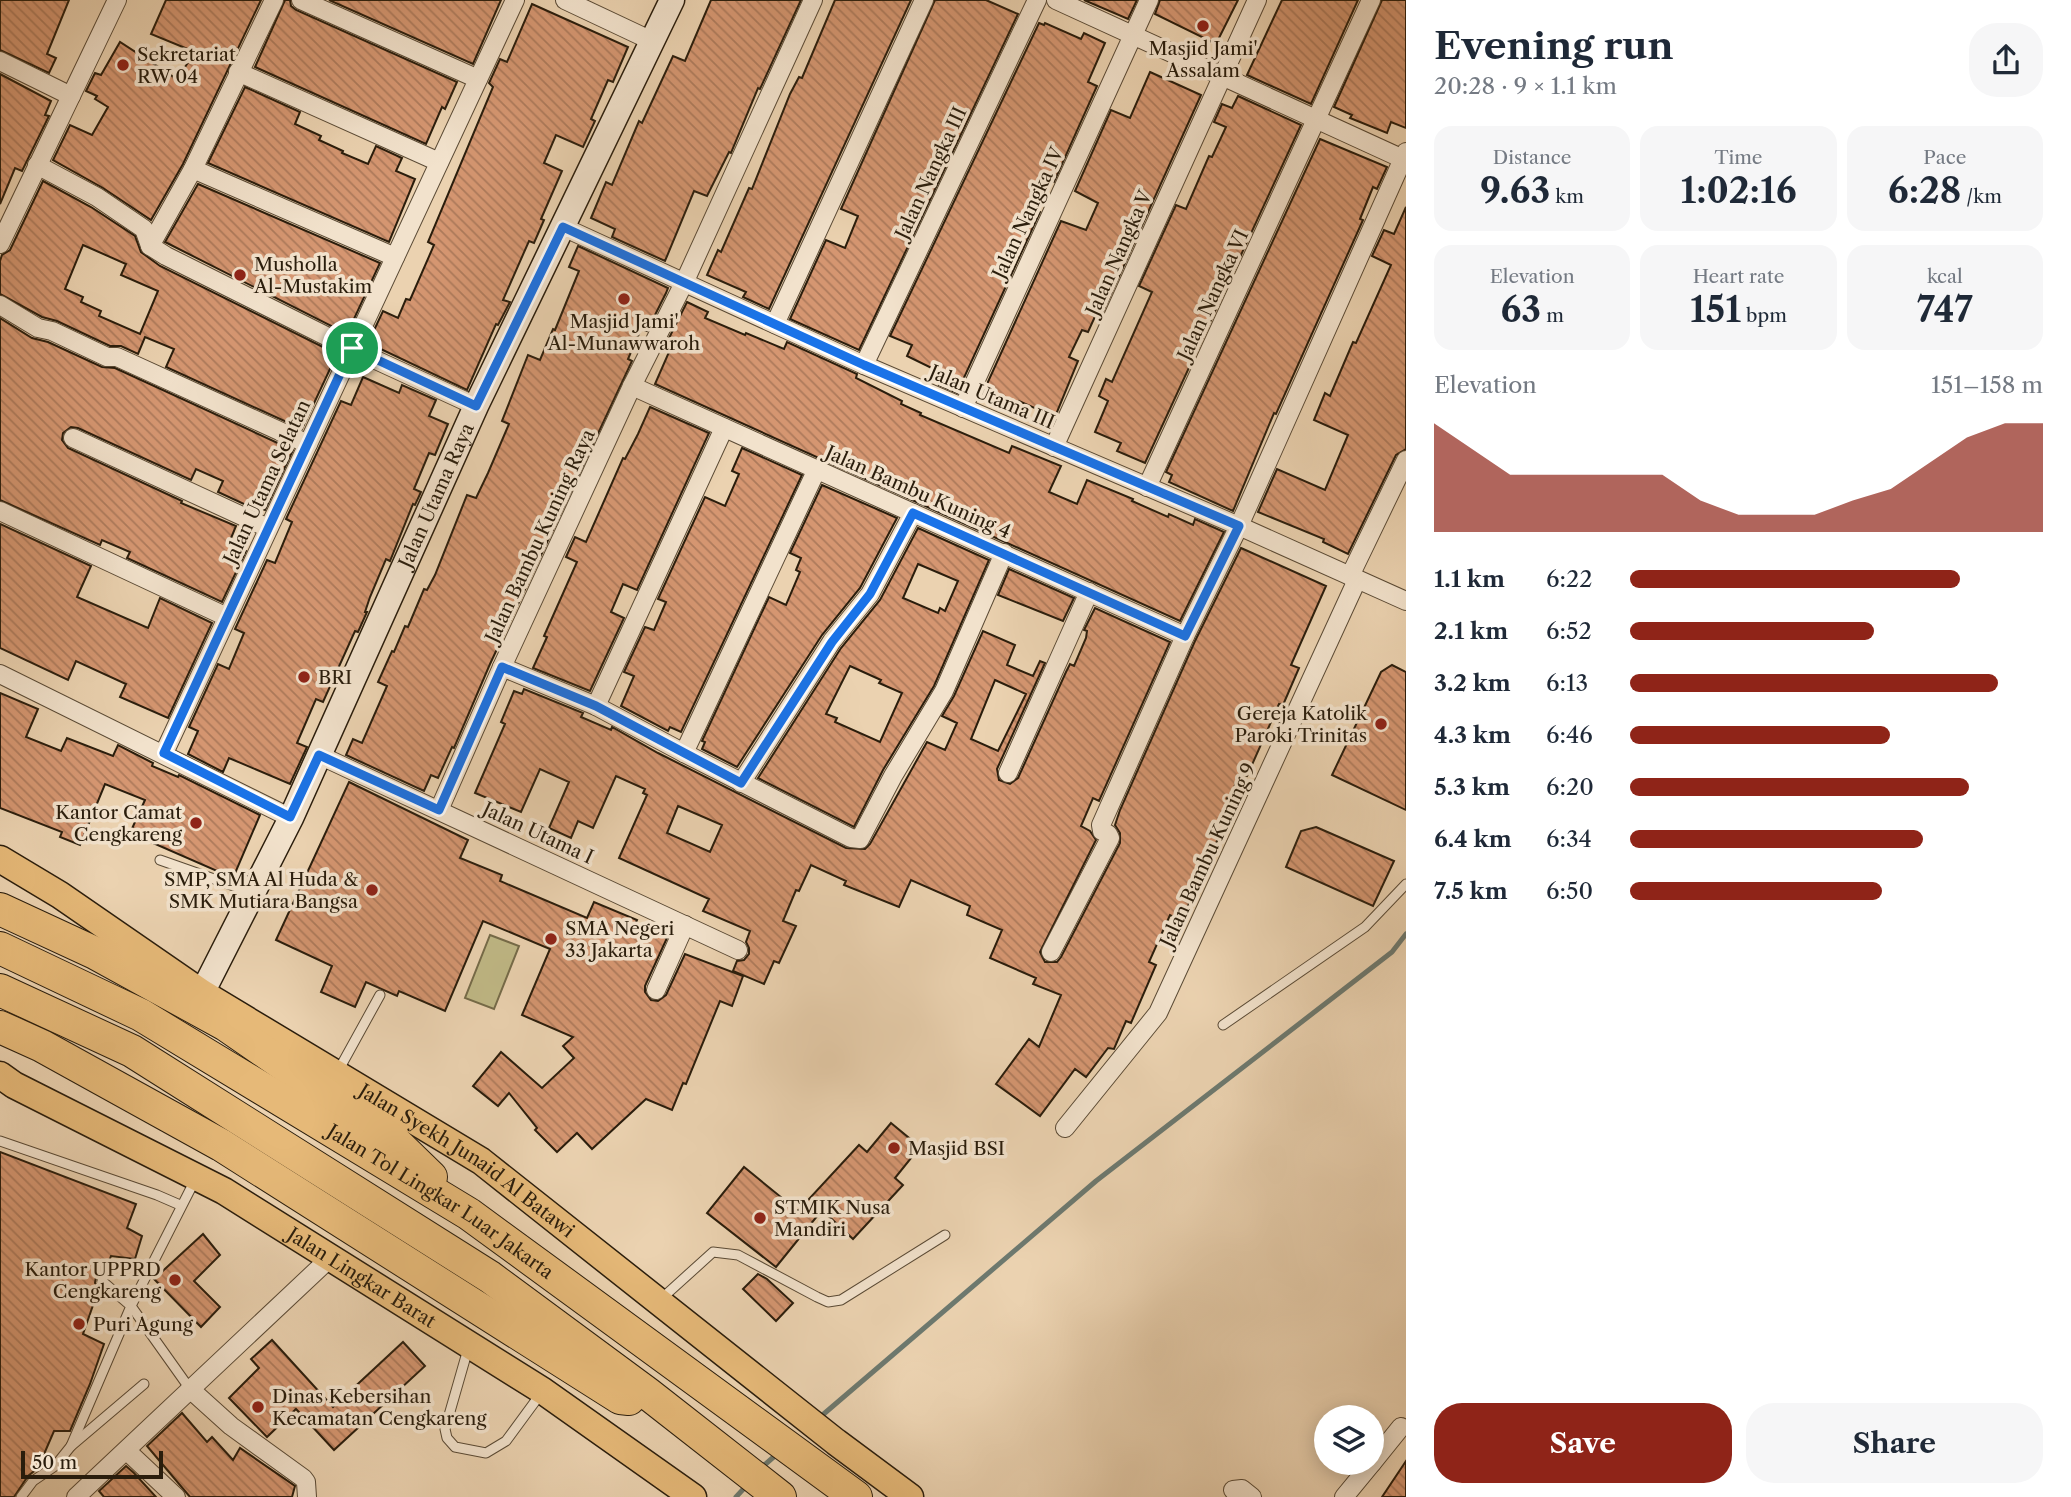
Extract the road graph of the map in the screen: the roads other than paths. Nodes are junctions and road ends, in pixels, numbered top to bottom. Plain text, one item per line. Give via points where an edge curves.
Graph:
1 (117, 0) edge
2 (274, 0) edge
3 (300, 0) edge
4 (515, 0) edge
5 (565, 0) edge
6 (672, 0) edge
7 (813, 0) edge
8 (924, 0) edge
9 (1037, 0) edge
10 (1056, 0) edge
11 (1149, 0) edge
12 (1257, 0) edge
13 (1371, 0) edge
14 (595, 6) edge
15 (1132, 35) junction
16 (652, 41) junction
17 (0, 61) edge
18 (238, 72) junction
19 (1222, 76) junction
20 (478, 79) junction
21 (71, 96) junction
22 (1316, 120) junction
23 (1404, 156) edge
24 (439, 162) junction
25 (37, 165) junction
26 (193, 169) junction
27 (563, 227) junction
28 (0, 244) edge
29 (150, 246) junction
30 (395, 257) junction
31 (684, 283) junction
32 (0, 305) edge
33 (775, 324) junction
34 (352, 348) junction
35 (864, 365) junction
36 (632, 386) junction
37 (467, 402) junction
38 (962, 408) junction
39 (724, 428) junction
40 (73, 438) dead end
41 (307, 444) junction
42 (1054, 447) junction
43 (1406, 460) edge
44 (817, 469) junction
45 (1147, 487) junction
46 (0, 511) edge
47 (913, 513) junction
48 (1239, 526) junction
49 (268, 528) junction
50 (1003, 553) junction
51 (1354, 578) junction
52 (1089, 592) junction
53 (1406, 601) edge
54 (227, 617) junction
55 (1185, 636) junction
56 (502, 667) junction
57 (0, 674) edge
58 (596, 706) junction
59 (164, 753) junction
60 (684, 754) junction
61 (319, 755) junction
62 (1008, 773) dead end
63 (741, 783) junction
64 (439, 810) junction
65 (290, 817) junction
66 (0, 859) edge
67 (160, 860) dead end
68 (0, 871) edge
69 (1406, 884) edge
70 (253, 893) junction
71 (0, 909) edge
72 (685, 925) junction
73 (116, 933) junction
74 (0, 948) edge
75 (738, 950) dead end
76 (1051, 952) dead end
77 (0, 990) edge
78 (656, 990) dead end
79 (202, 993) junction
80 (380, 995) dead end
81 (1223, 1025) dead end
82 (0, 1027) edge
83 (336, 1074) junction
84 (5, 1081) edge
85 (1065, 1128) dead end
86 (0, 1141) edge
87 (197, 1177) junction
88 (180, 1205) junction
89 (469, 1214) junction
90 (945, 1235) dead end
91 (330, 1258) junction
92 (102, 1281) dead end
93 (659, 1301) junction
94 (131, 1306) junction
95 (470, 1345) junction
96 (144, 1384) dead end
97 (190, 1389) junction
98 (543, 1391) junction
99 (647, 1393) junction
100 (1401, 1427) dead end
101 (71, 1446) junction
102 (1384, 1448) edge
103 (127, 1451) junction
104 (1362, 1475) edge
105 (1229, 1493) edge
106 (22, 1497) edge
107 (76, 1497) edge
108 (176, 1497) edge
109 (307, 1497) edge
110 (693, 1497) edge
111 (780, 1497) edge
112 (856, 1497) edge
113 (910, 1497) edge
114 (1252, 1497) edge
115 (1343, 1497) edge

1 - 21 street
2 - 18 street
3 - 20 street
4 - 20 street, Jalan Utama Selatan
5 - 14 street
6 - 16 main road, Jalan Utama Raya
7 - 31 street, Jalan Bambu Kuning Raya
8 - 33 street
9 - 35 street, Jalan Nangka III
10 - 15 street
11 - 15 street, Jalan Nangka IV
12 - 19 street, Jalan Nangka V
13 - 22 street, Jalan Nangka VI
14 - 16 street
15 - 19 street
15 - 38 street, Jalan Nangka IV
16 - 27 main road, Jalan Utama Raya
17 - 21 street
18 - 24 street
18 - 26 street
19 - 22 street
19 - 42 street, Jalan Nangka V
20 - 24 street, Jalan Utama Selatan
21 - 25 street
22 - 23 street
22 - 45 street, Jalan Nangka VI
23 - 48 street
24 - 30 street, Jalan Utama Selatan
25 - 28 street
25 - 29 street via 144,229
26 - 29 street
26 - 30 street
27 - 31 street, Jalan Utama III
27 - 37 main road, Jalan Utama Raya
29 - 34 street
30 - 34 street, Jalan Utama Selatan
31 - 33 street, Jalan Utama III
31 - 36 street, Jalan Bambu Kuning Raya
32 - 41 street via 37,328 107,357 117,356
33 - 35 street, Jalan Utama III
34 - 37 street
34 - 41 street, Jalan Utama Selatan
35 - 38 street, Jalan Utama III
36 - 39 street, Jalan Bambu Kuning 4
36 - 56 street, Jalan Bambu Kuning Raya
37 - 61 main road, Jalan Utama Raya
38 - 42 street, Jalan Utama III
39 - 44 street, Jalan Bambu Kuning 4
39 - 58 street
40 - 49 street
41 - 49 street, Jalan Utama Selatan
42 - 45 street, Jalan Utama III
43 - 51 street, Jalan Bambu Kuning 9
44 - 47 street, Jalan Bambu Kuning 4
44 - 60 street
45 - 48 street, Jalan Utama III
46 - 54 street
47 - 50 street, Jalan Bambu Kuning 4
47 - 63 street via 870,594 832,642
48 - 51 street, Jalan Utama III
48 - 55 street
49 - 54 street, Jalan Utama Selatan
50 - 52 street, Jalan Bambu Kuning 4
50 - 63 street via 944,691 860,839
51 - 53 street, Jalan Utama III
51 - 85 street, Jalan Bambu Kuning 9 via 1158,1013
52 - 55 street, Jalan Bambu Kuning 4
52 - 62 street
54 - 59 street, Jalan Utama Selatan
55 - 76 street via 1101,825 1110,838
56 - 58 street
56 - 64 street, Jalan Bambu Kuning Raya
57 - 59 street
58 - 60 street
59 - 65 street
60 - 63 street
61 - 64 street, Jalan Utama I
61 - 65 main road, Jalan Utama Raya
64 - 72 street, Jalan Utama I
65 - 70 main road, Jalan Utama Raya
66 - 73 main road, Jalan Syekh Junaid Al Batawi
67 - 70 lane
68 - 73 main road
69 - 81 lane via 1366,927
70 - 79 main road, Jalan Utama Raya
71 - 89 highway via 95,953 226,1025 395,1142
72 - 75 street, Jalan Utama I
72 - 78 street
73 - 79 main road, Jalan Syekh Junaid Al Batawi
74 - 89 highway, Jalan Tol Lingkar Luar Jakarta via 141,1015
77 - 99 highway, Jalan Tol Lingkar Luar Jakarta via 132,1051 490,1277
79 - 83 main road, Jalan Syekh Junaid Al Batawi
80 - 83 lane
82 - 99 highway via 221,1145 620,1398
83 - 93 main road, Jalan Syekh Junaid Al Batawi via 481,1161
84 - 87 main road, Jalan Lingkar Barat
86 - 88 lane
87 - 88 lane
87 - 91 main road, Jalan Lingkar Barat
88 - 94 lane
89 - 112 highway, Jalan Tol Lingkar Luar Jakarta
90 - 93 lane via 841,1300 828,1302 738,1255 713,1252
91 - 95 main road, Jalan Lingkar Barat
91 - 97 street
92 - 94 lane
93 - 113 main road, Jalan Syekh Junaid Al Batawi
94 - 97 lane
94 - 101 lane
95 - 98 main road, Jalan Lingkar Barat
95 - 98 lane via 445,1429 454,1447 486,1453 506,1441
96 - 101 lane
97 - 103 street
97 - 109 street via 231,1426 303,1478
98 - 110 main road, Jalan Lingkar Barat
99 - 111 highway, Jalan Tol Lingkar Luar Jakarta
100 - 102 street
101 - 106 lane
103 - 107 street
103 - 108 street
104 - 115 street
105 - 114 street via 1242,1489

